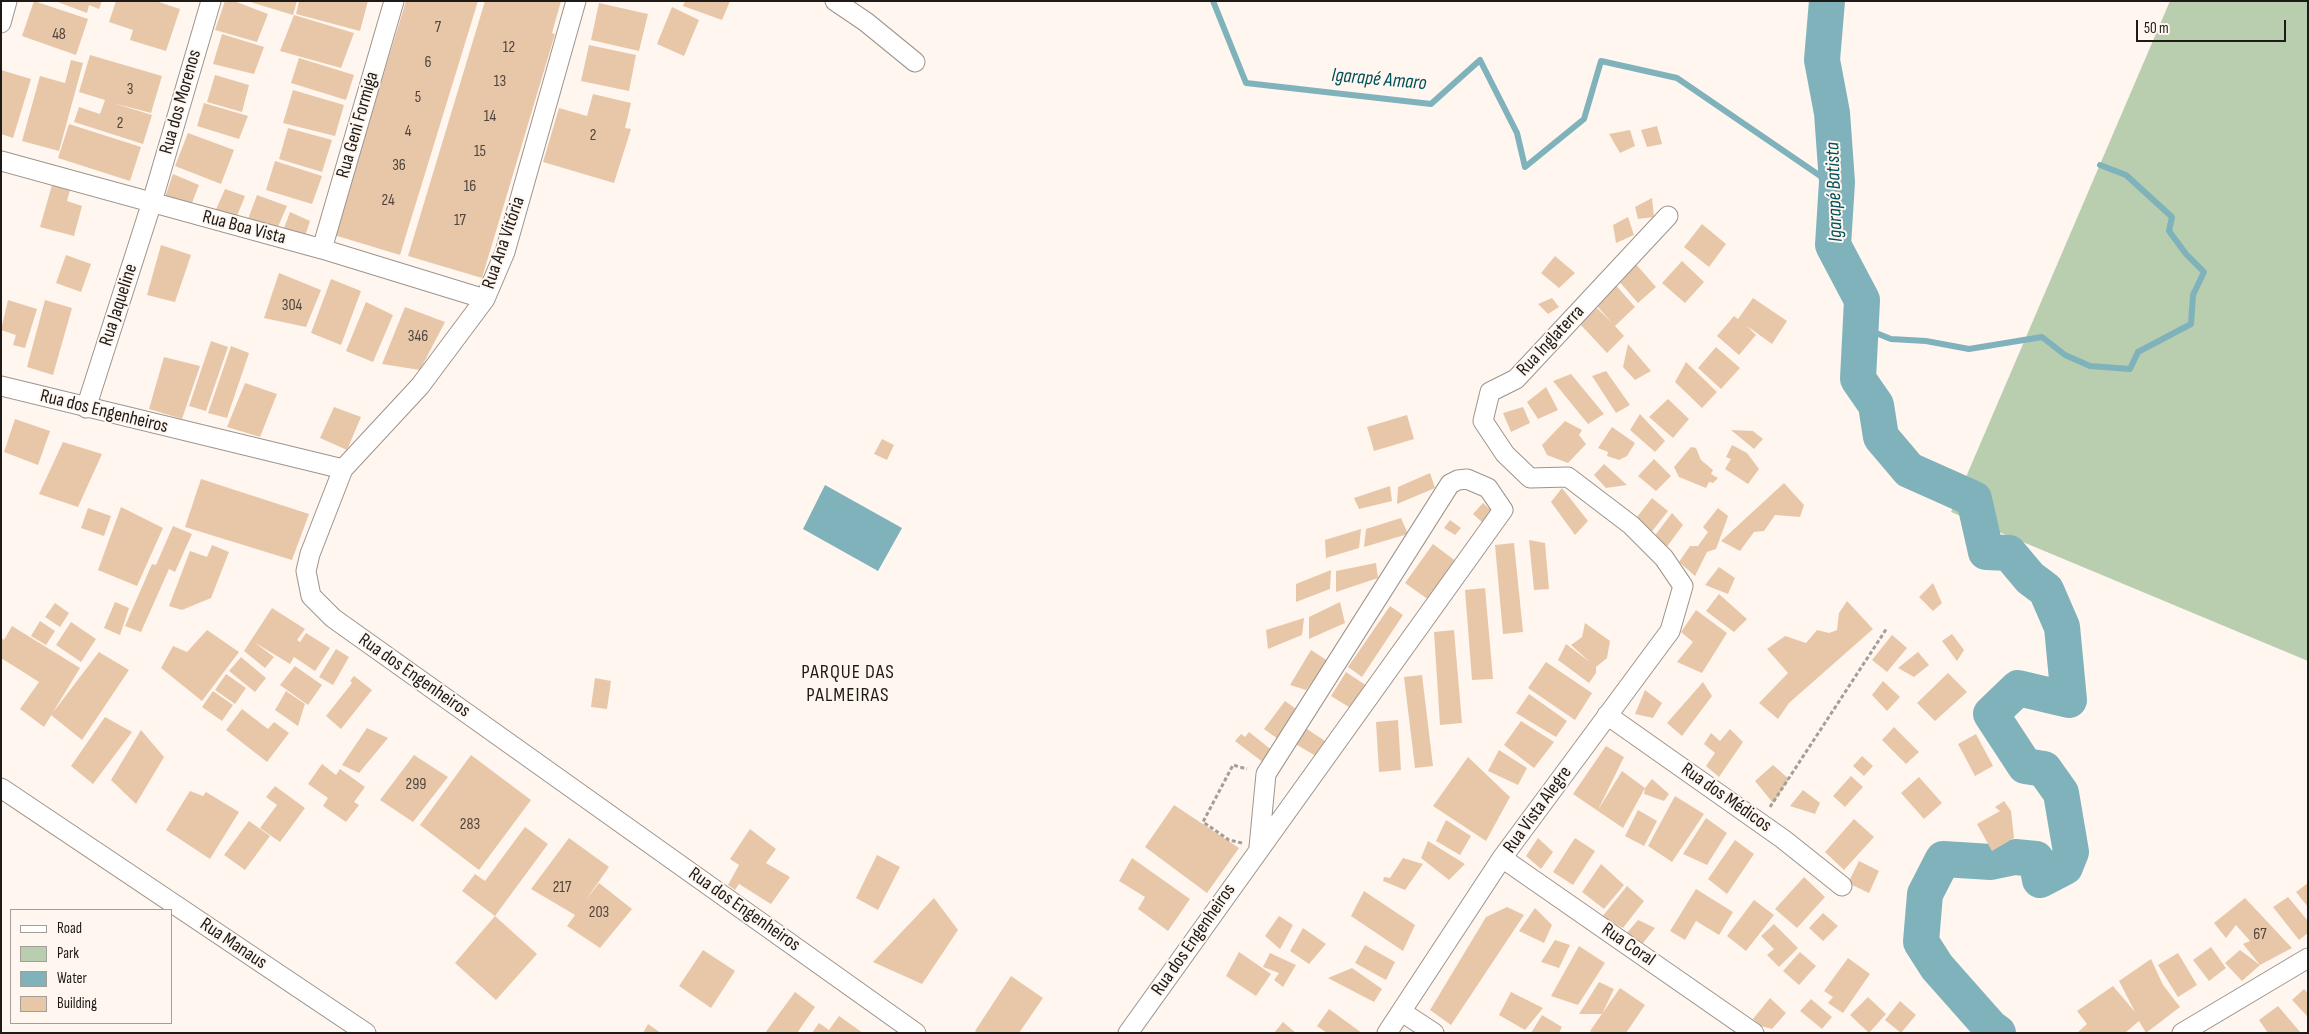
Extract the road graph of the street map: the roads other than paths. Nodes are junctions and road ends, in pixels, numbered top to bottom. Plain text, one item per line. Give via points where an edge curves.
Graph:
1 (7, 1) edge
2 (211, 1) edge
3 (394, 1) edge
4 (576, 1) edge
5 (835, 1) edge
6 (1, 23) edge
7 (915, 62) dead end
8 (1, 160) edge
9 (152, 202) junction
10 (1668, 216) dead end
11 (322, 249) junction
12 (485, 299) junction
13 (1, 386) edge
14 (86, 408) junction
15 (343, 469) junction
16 (1683, 586) joint
17 (1607, 715) junction
18 (1, 788) edge
19 (1259, 847) junction
20 (1502, 858) junction
21 (1842, 886) dead end
22 (2308, 958) edge
23 (1402, 1012) junction
24 (366, 1033) edge
25 (916, 1033) edge
26 (1128, 1033) edge
27 (1387, 1033) edge
28 (1434, 1033) edge
29 (1754, 1033) edge
30 (2182, 1033) edge

1 - 6 street
2 - 9 street, Rua dos Morenos
3 - 11 street, Rua Geni Formiga
4 - 12 street, Rua Ana Vitória via 505,252
5 - 7 street
8 - 9 street, Rua Boa Vista
9 - 11 street, Rua Boa Vista
9 - 14 street, Rua Jaqueline
10 - 16 street, Rua Inglaterra via 1516,379 1490,392 1483,421 1505,454 1530,478 1568,477 1630,524 1664,558
11 - 12 street, Rua Boa Vista
12 - 15 street, Rua Ana Vitória via 420,386
13 - 14 street, Rua dos Engenheiros
14 - 15 street, Rua dos Engenheiros
15 - 25 street, Rua dos Engenheiros via 306,571 311,596 332,618
16 - 17 street, Rua Vista Alegre via 1670,631
17 - 20 street, Rua Vista Alegre
17 - 21 street, Rua dos Médicos via 1760,822
18 - 24 street, Rua Manaus
19 - 19 street, Rua dos Engenheiros via 1503,510 1488,488 1467,479 1450,484 1266,774
19 - 26 street, Rua dos Engenheiros
20 - 23 street, Rua Vista Alegre
20 - 29 street, Rua Coral
22 - 30 street
23 - 27 street, Rua Vista Alegre
23 - 28 street

